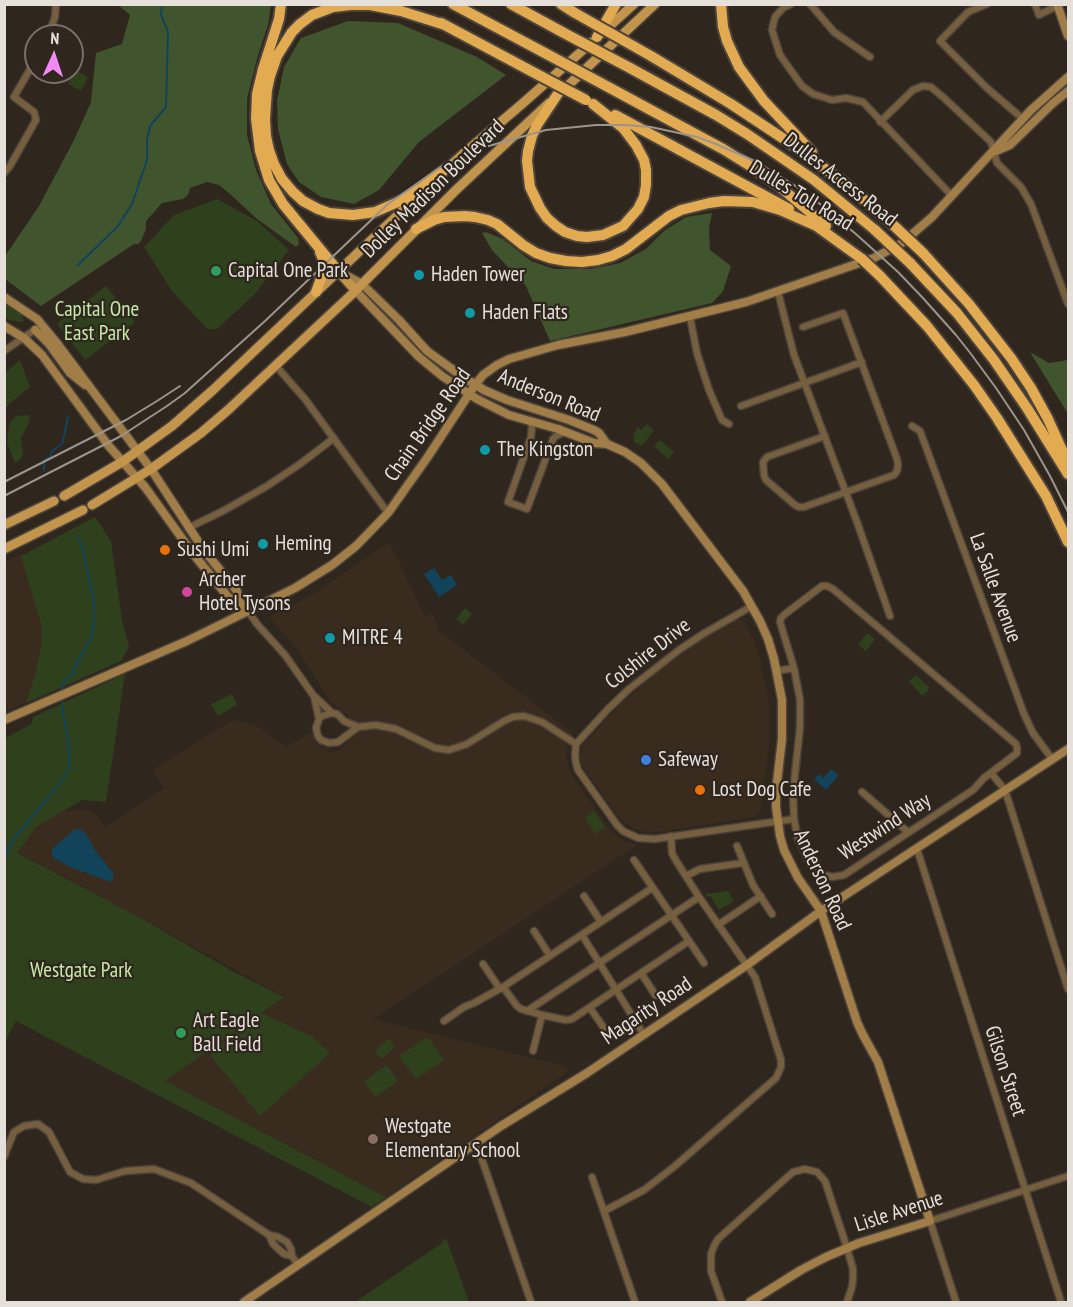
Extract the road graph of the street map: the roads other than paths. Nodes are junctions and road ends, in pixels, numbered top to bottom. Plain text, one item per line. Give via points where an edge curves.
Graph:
1 (56, 4) edge
2 (281, 4) edge
3 (406, 4) edge
4 (453, 4) edge
5 (511, 4) edge
6 (616, 4) edge
7 (634, 4) edge
8 (655, 4) edge
9 (721, 4) edge
10 (791, 4) edge
11 (810, 4) edge
12 (987, 4) edge
13 (1035, 4) edge
14 (1057, 5) edge
15 (567, 8) edge
16 (52, 24) edge
17 (445, 25) junction
18 (1068, 36) edge
19 (597, 37) junction
20 (870, 57) dead end
21 (1068, 77) edge
22 (24, 80) edge
23 (1068, 91) edge
24 (557, 95) junction
25 (589, 102) junction
26 (1023, 118) junction
27 (880, 122) junction
28 (993, 152) junction
29 (447, 168) junction
30 (4, 173) edge
31 (848, 185) junction
32 (952, 196) junction
33 (821, 228) junction
34 (416, 229) junction
35 (843, 243) junction
36 (316, 244) junction
37 (862, 259) joint
38 (338, 271) junction
39 (358, 287) junction
40 (316, 292) junction
41 (778, 292) junction
42 (4, 297) edge
43 (1068, 304) edge
44 (690, 317) junction
45 (4, 326) edge
46 (38, 327) junction
47 (803, 327) dead end
48 (24, 338) junction
49 (4, 351) edge
50 (862, 362) junction
51 (276, 366) junction
52 (804, 382) junction
53 (475, 385) junction
54 (469, 393) junction
55 (741, 406) dead end
56 (528, 421) junction
57 (729, 424) dead end
58 (912, 426) dead end
59 (565, 432) junction
60 (825, 436) junction
61 (334, 438) junction
62 (607, 444) junction
63 (137, 451) junction
64 (122, 462) junction
65 (1068, 464) edge
66 (151, 469) junction
67 (1068, 474) edge
68 (137, 478) junction
69 (846, 492) junction
70 (64, 496) dead end
71 (54, 501) dead end
72 (93, 505) dead end
73 (83, 510) dead end
74 (388, 513) junction
75 (4, 525) edge
76 (188, 528) junction
77 (1068, 542) edge
78 (4, 549) edge
79 (237, 599) junction
80 (752, 606) junction
81 (248, 611) junction
82 (890, 616) dead end
83 (794, 668) junction
84 (777, 671) junction
85 (314, 695) junction
86 (332, 713) junction
87 (319, 719) junction
88 (4, 720) edge
89 (344, 721) junction
90 (358, 727) junction
91 (344, 736) junction
92 (576, 744) junction
93 (1068, 749) edge
94 (1052, 759) junction
95 (991, 773) junction
96 (1005, 790) junction
97 (862, 792) dead end
98 (794, 819) junction
99 (777, 822) junction
100 (908, 832) junction
101 (671, 836) junction
102 (737, 846) dead end
103 (917, 849) junction
104 (633, 861) dead end
105 (743, 863) junction
106 (686, 876) junction
107 (652, 888) junction
108 (584, 896) dead end
109 (761, 896) junction
110 (699, 897) junction
111 (821, 911) junction
112 (772, 914) dead end
113 (670, 916) junction
114 (601, 922) junction
115 (718, 925) junction
116 (534, 931) dead end
117 (582, 935) junction
118 (689, 941) junction
119 (550, 956) junction
120 (600, 963) junction
121 (704, 963) dead end
122 (483, 964) dead end
123 (747, 965) junction
124 (641, 973) junction
125 (501, 988) junction
126 (1068, 989) edge
127 (616, 990) junction
128 (656, 996) dead end
129 (590, 1008) junction
130 (527, 1011) junction
131 (542, 1016) junction
132 (444, 1021) dead end
133 (604, 1028) dead end
134 (644, 1035) junction
135 (533, 1051) dead end
136 (475, 1143) junction
137 (4, 1157) edge
138 (1068, 1176) edge
139 (592, 1177) dead end
140 (1025, 1190) junction
141 (603, 1211) junction
142 (930, 1221) junction
143 (269, 1235) junction
144 (847, 1248) junction
145 (292, 1256) junction
146 (298, 1265) junction
147 (244, 1302) edge
148 (531, 1302) edge
149 (635, 1302) edge
150 (722, 1302) edge
151 (750, 1302) edge
152 (847, 1302) edge
153 (956, 1302) edge
154 (1061, 1302) edge

1 - 16 street
2 - 36 highway via 257,94 257,133 264,167 276,192
3 - 17 highway, Dulles Toll Road
4 - 35 highway, Dulles Access Road, bridge via 723,149 806,207
5 - 67 highway, Dulles Access Road, bridge via 716,115 814,180 875,230 957,313 994,360
6 - 19 highway
7 - 19 main road, Dolley Madison Boulevard
8 - 24 main road, Dolley Madison Boulevard
9 - 31 highway via 727,41 751,86
10 - 27 street via 776,17 772,30 780,55 793,75 813,94 863,102
11 - 20 street via 834,32
12 - 26 street via 968,12 940,40
13 - 14 street via 1039,15
14 - 18 street
15 - 31 highway, Dulles Toll Road, bridge via 769,128
17 - 25 highway, Dulles Toll Road, bridge
17 - 29 highway via 370,6 333,7 312,15 292,32 277,56 268,83 265,119 269,150 282,179 303,201 329,213 375,212 405,199
19 - 29 main road, Dolley Madison Boulevard
21 - 26 street, Chain Bridge Road
22 - 30 street via 14,97 34,112 36,120
23 - 28 street, Chain Bridge Road via 1010,144
24 - 25 highway via 532,136 527,161 530,187 540,208 556,226 587,237 623,226 644,198 646,185 644,160 636,145 623,128
24 - 34 main road, Dolley Madison Boulevard
25 - 33 highway, Dulles Toll Road
26 - 28 street, Chain Bridge Road
27 - 28 street via 913,90 931,87 991,142
27 - 32 street
28 - 32 street, Chain Bridge Road
28 - 43 street via 997,163 1021,187 1031,204
29 - 38 main road, Dolley Madison Boulevard
31 - 65 highway, Dulles Toll Road, bridge via 923,253 969,304 1031,388
32 - 41 street, Chain Bridge Road via 925,224 888,251
33 - 34 highway via 753,202 709,203 669,216 612,256 582,262 536,253 497,224 475,217 444,217
33 - 35 highway, Dulles Toll Road
34 - 39 main road, Dolley Madison Boulevard
35 - 37 highway, Dulles Access Road
36 - 38 highway
36 - 40 highway via 324,266
37 - 77 highway, Dulles Toll Road, bridge via 927,326 974,385 1046,496
38 - 39 main road
38 - 40 main road, Dolley Madison Boulevard
39 - 51 main road, Dolley Madison Boulevard
39 - 53 street, Anderson Road via 399,320 427,351
39 - 54 street, Anderson Road via 419,357
40 - 63 main road, Dolley Madison Boulevard via 193,408
41 - 44 street, Chain Bridge Road
41 - 52 street
42 - 46 street via 28,312
44 - 53 street, Chain Bridge Road via 509,358 490,369
44 - 57 street via 709,390 722,420
45 - 48 street
46 - 48 street
46 - 63 street
47 - 50 street via 843,313
48 - 49 street
48 - 64 street via 47,361
50 - 52 street
50 - 69 street via 898,465 894,475
51 - 61 street
51 - 66 main road, Dolley Madison Boulevard via 219,418
52 - 55 street
52 - 60 street
53 - 54 street, Chain Bridge Road
53 - 62 street, Anderson Road via 584,426 599,433
54 - 56 street, Anderson Road via 497,410
54 - 74 street, Chain Bridge Road
56 - 59 street, Anderson Road
56 - 59 street via 532,426 531,437 508,502 527,509 553,439
58 - 94 street, La Salle Avenue via 920,431 1024,714
59 - 62 street, Anderson Road
60 - 69 street
60 - 69 street via 767,457 763,462 764,475 799,507
61 - 74 street
61 - 76 street via 267,486
62 - 80 street, Anderson Road via 634,457 654,474
63 - 64 main road, Dolley Madison Boulevard
63 - 66 street
64 - 68 street
64 - 70 main road, Dolley Madison Boulevard
66 - 68 main road, Dolley Madison Boulevard
66 - 76 street
68 - 72 main road, Dolley Madison Boulevard
68 - 79 street via 229,598
69 - 82 street
71 - 75 main road
73 - 78 main road
74 - 81 street, Chain Bridge Road via 332,565
76 - 79 street via 237,591
79 - 81 street
80 - 84 street, Anderson Road via 768,639
80 - 92 street, Colshire Drive via 654,668
81 - 85 street
81 - 88 street, Chain Bridge Road
83 - 84 street
83 - 95 street, Westwind Way via 781,618 827,586 1016,744 1017,753
83 - 98 street, Westwind Way via 801,727
84 - 99 street, Anderson Road via 783,720
85 - 86 street
85 - 87 street
86 - 87 street
86 - 89 street
87 - 91 street via 316,732 321,740 334,743
89 - 90 street
89 - 91 street
90 - 91 street
90 - 92 street via 386,726 435,748 449,750 467,744 504,720 524,716 542,722
92 - 101 street via 578,770 623,831 647,839
93 - 94 street, Magarity Road
94 - 96 street, Magarity Road
95 - 96 street
95 - 100 street, Westwind Way via 973,790
96 - 103 street, Magarity Road
96 - 126 street
97 - 100 street
98 - 99 street
98 - 100 street, Westwind Way via 812,867 832,877 844,875
99 - 101 street
99 - 111 street, Anderson Road via 790,864
101 - 106 street via 672,853
102 - 105 street
103 - 111 street, Magarity Road
103 - 140 street, Gilson Street
104 - 107 street
105 - 106 street via 700,868
105 - 109 street
106 - 110 street
107 - 113 street
107 - 114 street
108 - 114 street
109 - 112 street
109 - 115 street
110 - 113 street
110 - 115 street
111 - 123 street, Magarity Road
111 - 142 street, Anderson Road via 857,1022 878,1062
113 - 118 street
113 - 120 street
114 - 117 street
115 - 123 street
116 - 119 street
117 - 119 street
117 - 120 street
118 - 121 street
118 - 124 street
119 - 125 street
120 - 127 street
120 - 130 street
122 - 125 street
123 - 134 street, Magarity Road
123 - 141 street via 755,977 781,1060 779,1073 660,1179
124 - 127 street
124 - 128 street
125 - 130 street via 516,1006
125 - 132 street
127 - 129 street
127 - 134 street
129 - 131 street via 566,1020
129 - 133 street
130 - 131 street
131 - 135 street
134 - 136 street, Magarity Road
136 - 146 street, Magarity Road
136 - 148 street
137 - 143 street via 14,1132 38,1124 49,1132 70,1172 82,1179 154,1169 191,1183
138 - 140 street, Lisle Avenue
139 - 141 street
140 - 142 street, Lisle Avenue
140 - 154 street, Gilson Street
141 - 149 street
142 - 144 street, Lisle Avenue
142 - 153 street, Anderson Road
143 - 145 street via 273,1244
143 - 145 street via 287,1242
144 - 150 street via 822,1176 805,1169 794,1172 714,1246 711,1271
144 - 151 street, Lisle Avenue via 801,1270
144 - 152 street via 853,1269
145 - 146 street
146 - 147 street, Magarity Road

